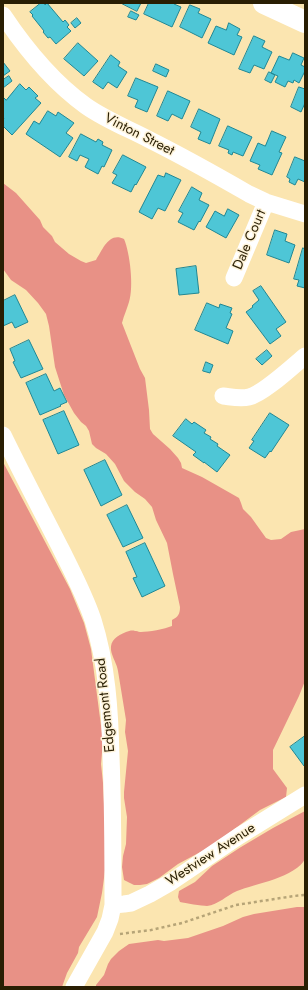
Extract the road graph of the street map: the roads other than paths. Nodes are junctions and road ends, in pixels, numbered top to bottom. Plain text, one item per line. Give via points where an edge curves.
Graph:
1 (264, 3) edge
2 (3, 15) edge
3 (305, 22) edge
4 (266, 202) junction
5 (305, 214) edge
6 (234, 278) dead end
7 (305, 356) edge
8 (224, 396) dead end
9 (3, 435) edge
10 (305, 795) edge
11 (113, 905) junction
12 (74, 987) edge

1 - 3 street
2 - 4 street, Vinton Street via 36,59 86,106
4 - 5 street, Vinton Street
4 - 6 street, Dale Court
7 - 8 street via 259,393 240,398
9 - 11 street, Edgemont Road via 72,572 98,636 110,722
10 - 11 street, Westview Avenue via 171,882 131,903
11 - 12 street, Edgemont Road via 105,932

